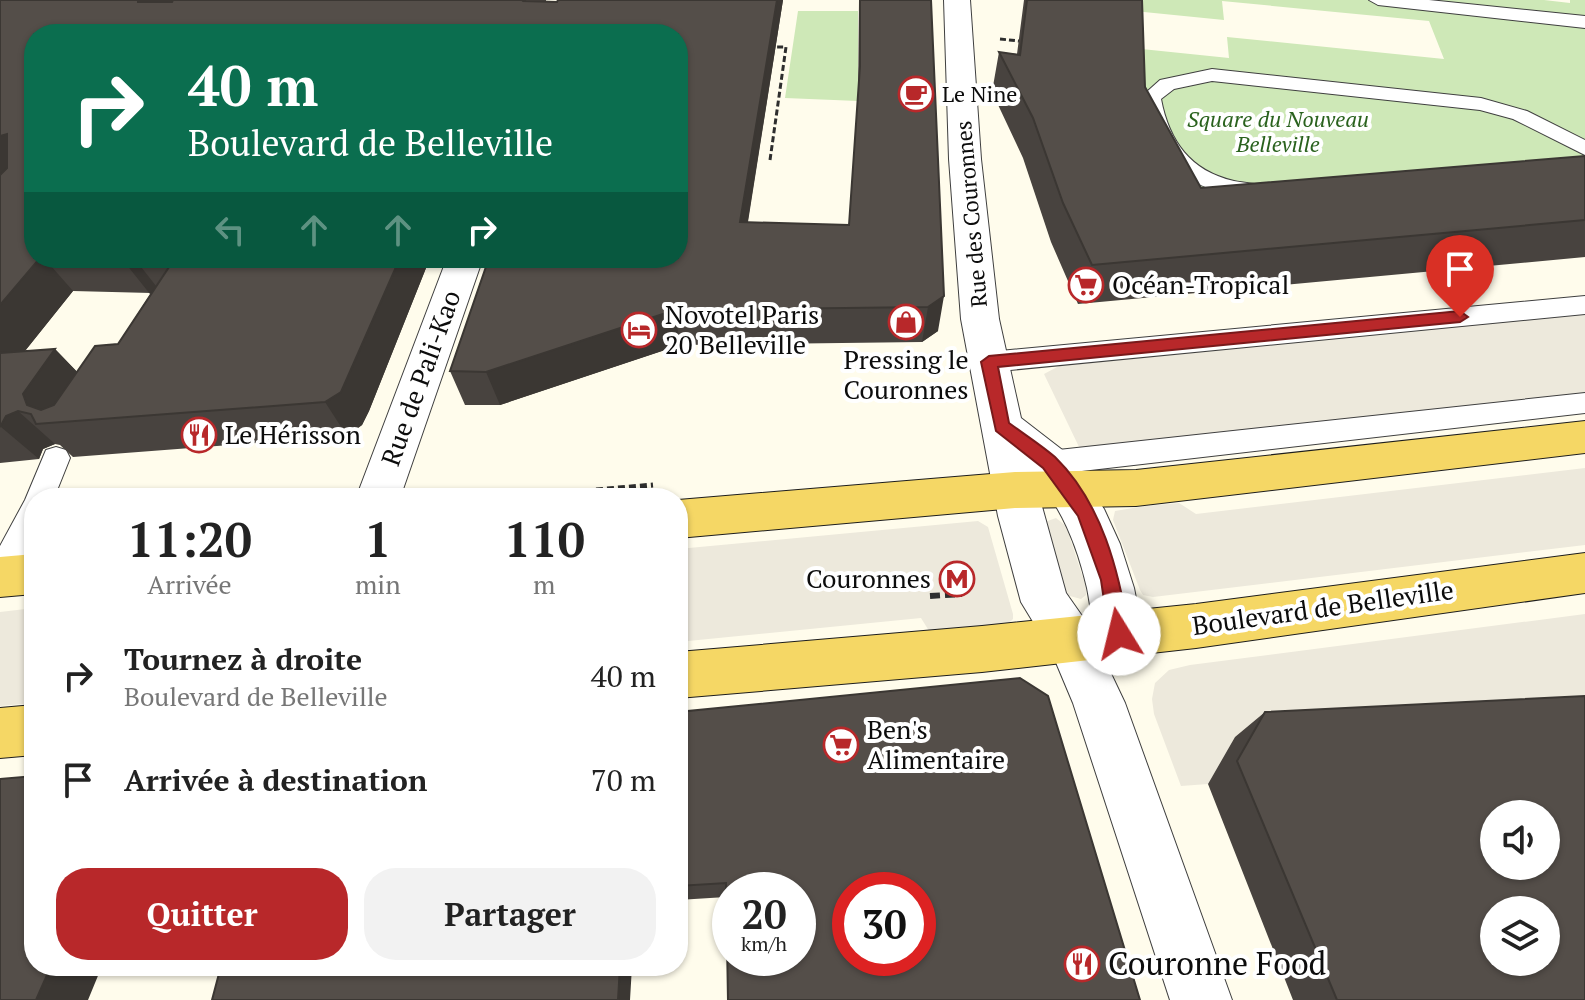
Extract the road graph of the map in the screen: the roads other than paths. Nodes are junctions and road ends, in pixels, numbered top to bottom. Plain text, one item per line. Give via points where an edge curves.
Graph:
1 (957, 0) edge
2 (1378, 0) edge
3 (1585, 22) edge
4 (1585, 149) edge
5 (1286, 192) edge
6 (461, 268) edge
7 (1585, 305) edge
8 (989, 362) junction
9 (1585, 403) edge
10 (1585, 437) edge
11 (56, 458) edge
12 (1044, 481) junction
13 (43, 488) edge
14 (382, 488) edge
15 (688, 518) edge
16 (24, 530) edge
17 (1585, 573) edge
18 (24, 575) edge
19 (0, 577) edge
20 (1095, 636) junction
21 (688, 674) edge
22 (24, 731) edge
23 (0, 733) edge
24 (1201, 1000) edge

1 - 8 street, Rue des Couronnes via 965,159
2 - 3 lane
4 - 5 lane via 1520,115 1481,104 1212,75 1167,84 1151,97 1158,135 1184,168 1249,192
6 - 14 street, Rue de Pali-Kao
7 - 8 lane
8 - 12 street, Rue des Couronnes via 1002,426
9 - 12 lane
10 - 12 main road via 1136,488
11 - 13 lane
12 - 15 main road
12 - 20 street via 1045,602
12 - 20 street, Rue des Couronnes via 1086,512 1097,540 1110,580
16 - 19 lane
17 - 20 main road, Boulevard de Belleville
18 - 19 main road
20 - 21 main road, Boulevard de Belleville
20 - 24 street via 1099,703
22 - 23 main road

